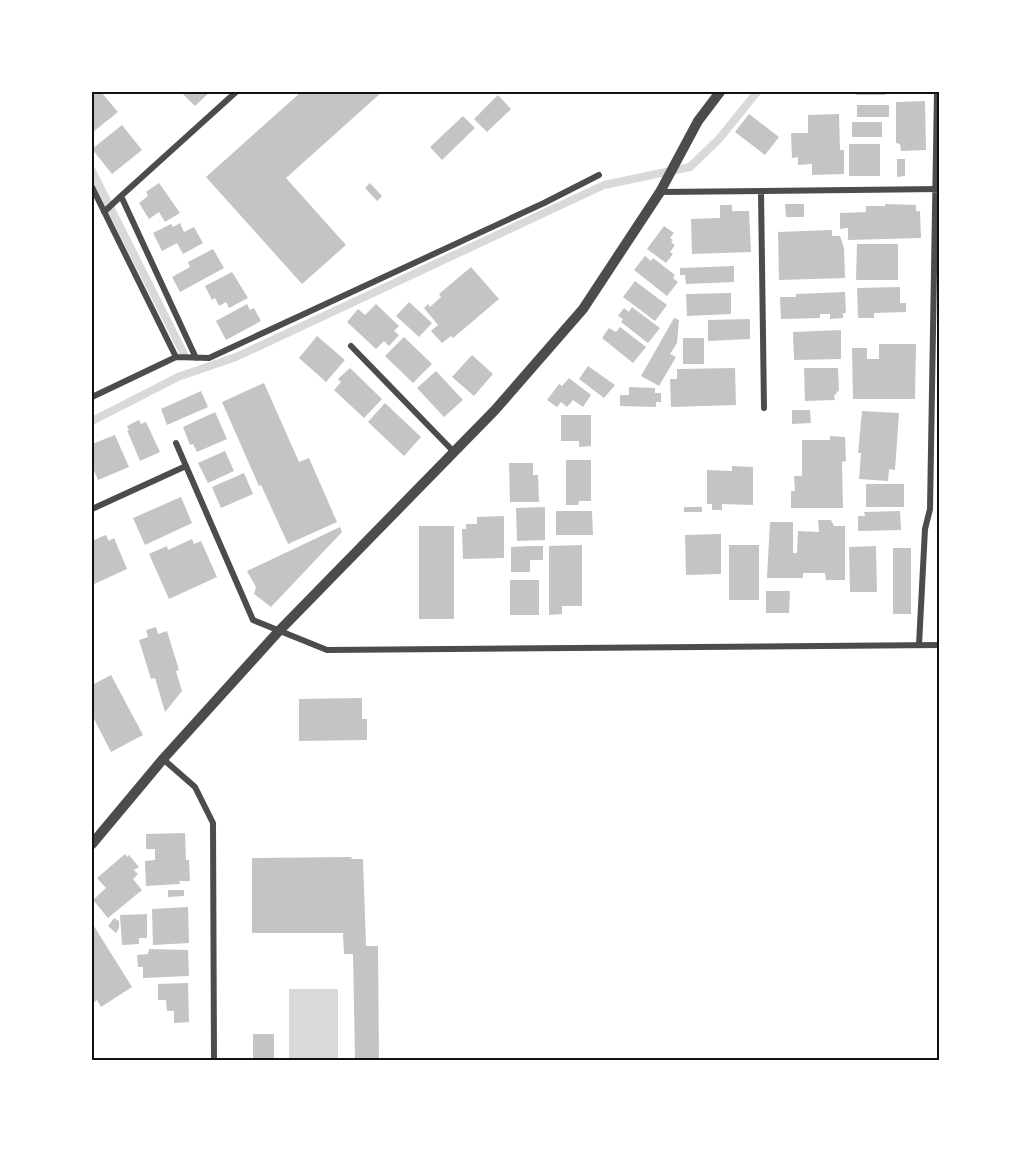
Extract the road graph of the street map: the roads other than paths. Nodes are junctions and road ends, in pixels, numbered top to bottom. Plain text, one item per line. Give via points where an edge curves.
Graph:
1 (236, 92) edge
2 (720, 92) edge
3 (937, 92) edge
4 (599, 175) dead end
5 (92, 187) edge
6 (937, 189) edge
7 (660, 191) junction
8 (761, 192) junction
9 (121, 196) junction
10 (104, 212) junction
11 (351, 346) dead end
12 (176, 357) junction
13 (196, 358) junction
14 (92, 397) edge
15 (764, 408) dead end
16 (176, 443) dead end
17 (454, 452) junction
18 (186, 466) junction
19 (92, 509) edge
20 (278, 632) junction
21 (919, 645) junction
22 (939, 645) edge
23 (163, 759) junction
24 (92, 844) edge
25 (214, 1060) edge

1 - 9 street
2 - 7 street
3 - 6 street
4 - 13 street via 209,358
5 - 10 street
6 - 8 street
6 - 21 street via 930,509 925,529
7 - 8 street
7 - 17 street via 582,309
8 - 15 street
9 - 10 street
9 - 13 street
10 - 12 street
11 - 17 street
12 - 13 street
12 - 14 street
16 - 18 street
17 - 20 street
18 - 19 street
18 - 20 street via 253,620
20 - 21 street via 327,650
20 - 23 street
21 - 22 street
23 - 24 street
23 - 25 street via 195,787 213,823

